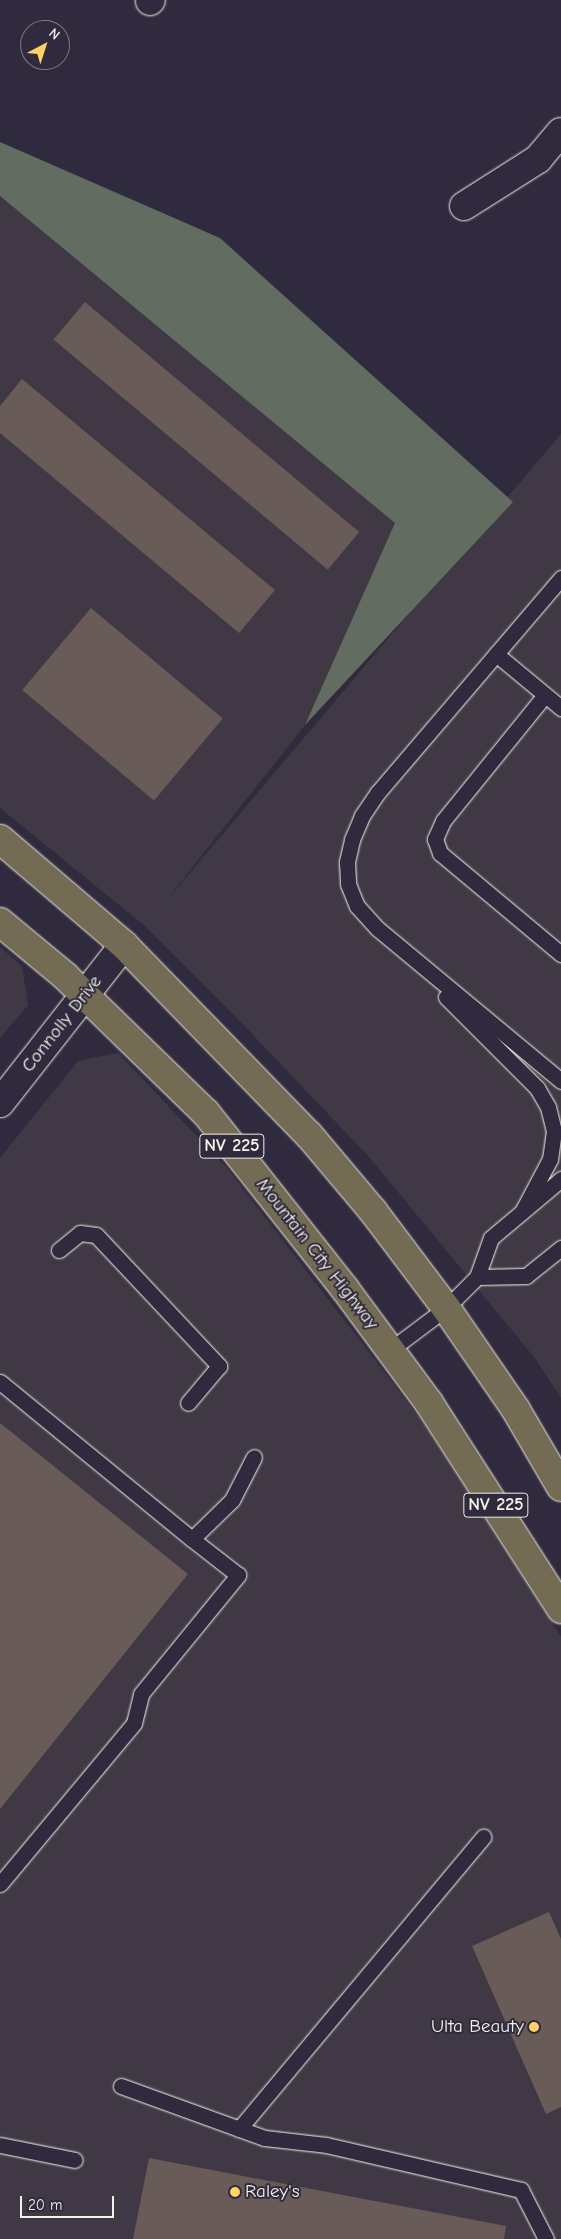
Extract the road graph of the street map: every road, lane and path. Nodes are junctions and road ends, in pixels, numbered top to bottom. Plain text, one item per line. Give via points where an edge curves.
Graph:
1 (561, 132) edge
2 (464, 206) dead end
3 (561, 578) edge
4 (496, 654) junction
5 (545, 695) junction
6 (561, 708) edge
7 (0, 839) edge
8 (0, 922) edge
9 (378, 929) junction
10 (124, 946) junction
11 (561, 954) edge
12 (85, 995) junction
13 (561, 1081) edge
14 (0, 1103) edge
15 (561, 1179) edge
16 (523, 1210) junction
17 (561, 1248) edge
18 (60, 1250) dead end
19 (477, 1277) junction
20 (446, 1308) junction
21 (390, 1350) junction
22 (0, 1382) edge
23 (188, 1403) dead end
24 (254, 1457) dead end
25 (561, 1487) edge
26 (192, 1539) junction
27 (561, 1608) edge
28 (483, 1837) dead end
29 (0, 1884) edge
30 (121, 2086) dead end
31 (239, 2129) junction
32 (0, 2144) edge
33 (75, 2160) dead end
34 (546, 2239) edge

1 - 2 street via 538,159
3 - 4 lane
4 - 5 lane
4 - 9 lane via 378,792 362,816 347,862 348,884 357,906
5 - 6 lane
5 - 11 lane via 443,821 435,838 440,852
7 - 10 main road, NV 225
8 - 12 main road, Mountain City Highway / NV 225
9 - 13 lane
9 - 16 lane via 524,1074 537,1088 548,1108 554,1131 550,1158
10 - 12 street, Connolly Drive
10 - 20 main road, NV 225 via 309,1135 373,1211
12 - 14 street, Connolly Drive
12 - 21 main road, Mountain City Highway / NV 225 via 206,1113
15 - 16 lane
16 - 19 lane via 492,1238
17 - 19 lane via 526,1276
18 - 23 lane via 80,1233 96,1235 219,1366
19 - 20 lane
20 - 21 lane
20 - 25 main road, NV 225 via 516,1410
21 - 27 main road, Mountain City Highway / NV 225 via 439,1418
22 - 26 lane
24 - 26 lane via 232,1500
26 - 29 lane via 238,1575 141,1694 134,1723
28 - 31 lane
30 - 31 lane
31 - 34 lane via 265,2138 326,2146 521,2190
32 - 33 lane

